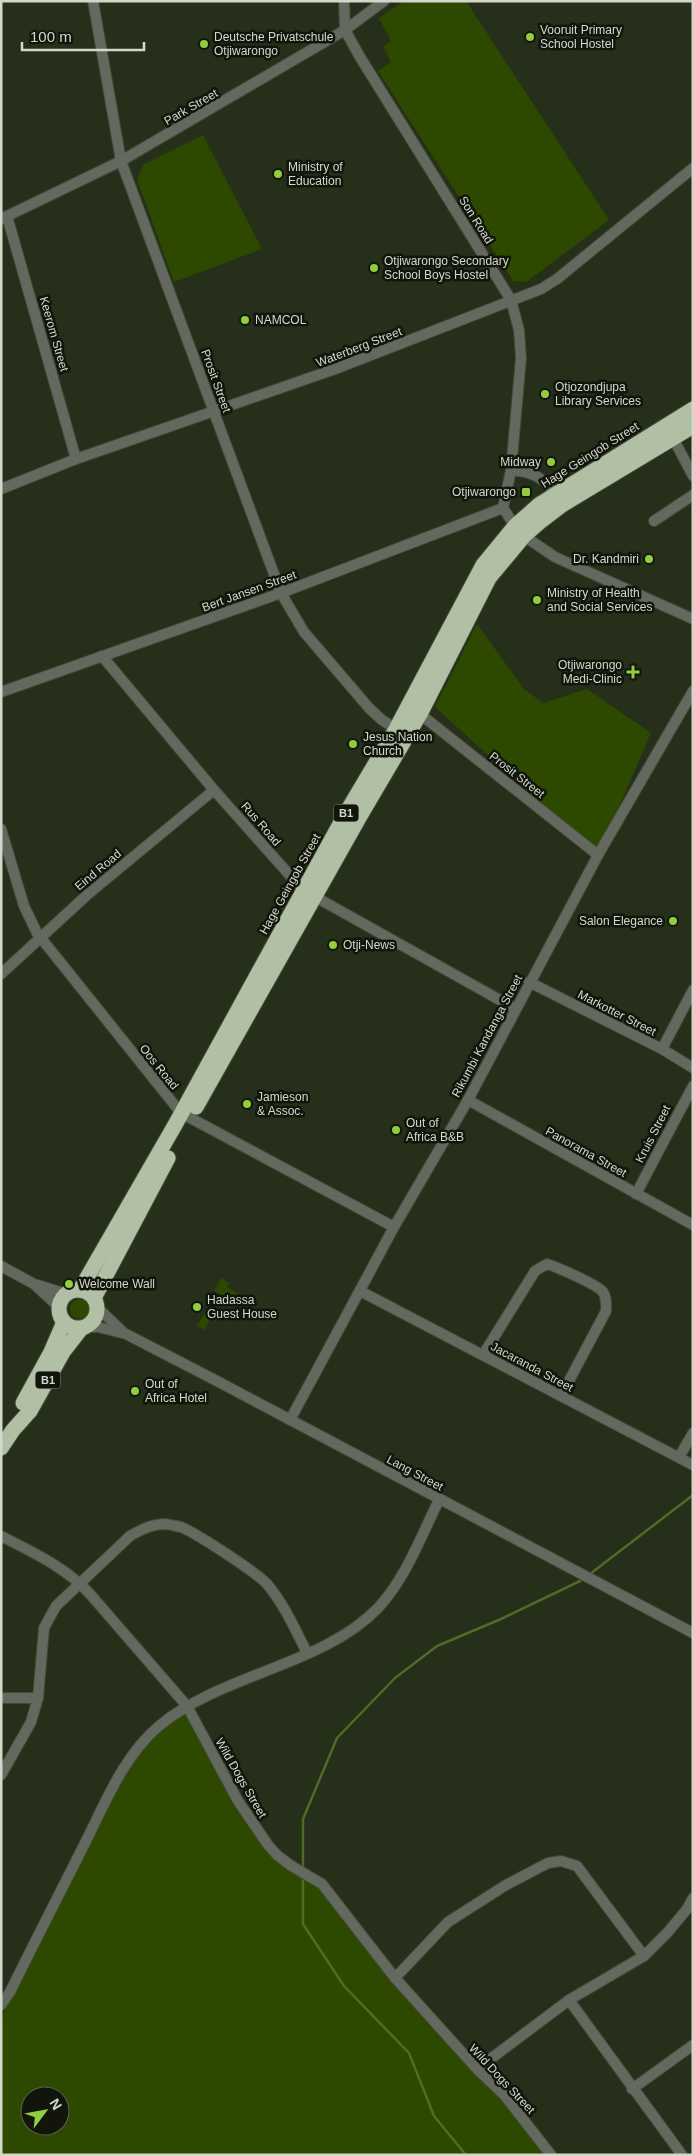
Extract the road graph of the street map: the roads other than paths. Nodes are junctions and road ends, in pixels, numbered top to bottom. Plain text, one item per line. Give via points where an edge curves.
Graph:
1 (94, 1) edge
2 (344, 1) edge
3 (384, 1) edge
4 (345, 30) junction
5 (121, 161) junction
6 (693, 168) edge
7 (4, 217) edge
8 (511, 300) junction
9 (693, 409) edge
10 (214, 412) junction
11 (693, 426) edge
12 (673, 438) junction
13 (76, 459) junction
14 (511, 470) junction
15 (693, 476) edge
16 (594, 478) junction
17 (1, 489) edge
18 (693, 495) edge
19 (559, 499) junction
20 (503, 508) junction
21 (654, 521) dead end
22 (520, 531) junction
23 (281, 593) junction
24 (693, 619) edge
25 (102, 656) junction
26 (693, 691) edge
27 (1, 692) edge
28 (420, 714) junction
29 (396, 729) junction
30 (214, 790) junction
31 (1, 829) edge
32 (598, 855) junction
33 (309, 893) junction
34 (41, 939) junction
35 (1, 974) edge
36 (530, 982) junction
37 (693, 990) edge
38 (516, 1009) junction
39 (662, 1049) junction
40 (693, 1068) edge
41 (693, 1086) edge
42 (468, 1100) junction
43 (186, 1116) junction
44 (636, 1194) junction
45 (693, 1225) edge
46 (394, 1227) junction
47 (1, 1266) edge
48 (360, 1291) junction
49 (68, 1297) junction
50 (96, 1303) junction
51 (64, 1322) junction
52 (84, 1328) junction
53 (126, 1334) junction
54 (483, 1355) junction
55 (561, 1396) junction
56 (290, 1420) junction
57 (13, 1430) junction
58 (693, 1433) edge
59 (1, 1448) edge
60 (679, 1457) junction
61 (693, 1465) edge
62 (440, 1500) junction
63 (1, 1536) edge
64 (80, 1583) junction
65 (693, 1633) edge
66 (307, 1653) junction
67 (1, 1698) edge
68 (38, 1698) junction
69 (187, 1706) junction
70 (1, 1775) edge
71 (693, 1898) edge
72 (644, 1956) junction
73 (395, 1978) junction
74 (569, 2000) junction
75 (1, 2005) edge
76 (693, 2045) edge
77 (477, 2070) junction
78 (632, 2089) junction
79 (551, 2155) edge
80 (682, 2155) edge

1 - 5 street, Prosit Street
2 - 4 street, Son Road
3 - 4 street, Park Street
4 - 5 street, Park Street
4 - 8 street, Son Road via 372,79
5 - 7 street, Park Street
5 - 10 street, Prosit Street
6 - 8 street, Waterberg Street via 557,279
7 - 13 street, Keerom Street
8 - 10 street, Waterberg Street via 338,368
8 - 14 street, Son Road via 519,330 521,358
9 - 16 highway, Hage Geingob Street / B1
10 - 13 street, Waterberg Street
10 - 23 street, Prosit Street
11 - 12 highway, Hage Geingob Street / B1
12 - 15 street
12 - 16 highway, Hage Geingob Street / B1
13 - 17 street, Waterberg Street
14 - 19 street via 538,476
14 - 20 street, Son Road
16 - 19 highway, Hage Geingob Street / B1
18 - 21 street
19 - 22 highway, Hage Geingob Street / B1
20 - 22 street
20 - 23 street, Bert Jansen Street
22 - 24 street via 555,556
22 - 28 highway, Hage Geingob Street / B1 via 489,578
22 - 29 highway, Hage Geingob Street / B1 via 500,544 474,580
23 - 25 street, Bert Jansen Street
23 - 29 street, Prosit Street via 304,632 369,708
25 - 27 street, Bert Jansen Street
25 - 30 street, Rus Road
26 - 32 street, Rikumbi Kandanga Street
28 - 32 street, Prosit Street
28 - 33 highway, Hage Geingob Street / B1
29 - 33 highway, Hage Geingob Street / B1
30 - 33 street, Rus Road
30 - 34 street, Eind Road via 87,895
31 - 34 street, Oos Road via 24,906
32 - 36 street, Rikumbi Kandanga Street
33 - 38 street, Rus Road
33 - 43 highway, Hage Geingob Street / B1
34 - 35 street, Eind Road
34 - 43 street, Oos Road
36 - 38 street, Rikumbi Kandanga Street
36 - 39 street, Markotter Street
37 - 39 street
38 - 42 street, Rikumbi Kandanga Street
39 - 40 street, Markotter Street
41 - 44 street, Kruis Street
42 - 44 street, Panorama Street
42 - 46 street, Rikumbi Kandanga Street
43 - 46 street, Oos Road
43 - 49 highway, Hage Geingob Street / B1
43 - 50 highway, Hage Geingob Street / B1
44 - 45 street, Panorama Street
46 - 48 street, Rikumbi Kandanga Street
47 - 49 street
48 - 54 street, Jacaranda Street
48 - 56 street, Rikumbi Kandanga Street
49 - 50 highway via 88,1292
49 - 51 highway via 61,1318
50 - 52 highway, Hage Geingob Street / B1 via 95,1319
50 - 53 street, Lang Street
51 - 52 highway
51 - 57 highway, B1 via 19,1410
52 - 53 street, Lang Street via 98,1327
52 - 57 highway, B1 via 63,1352 30,1410
53 - 56 street, Lang Street
54 - 55 street, Jacaranda Street
54 - 55 street via 535,1270 547,1264 558,1267 602,1290 606,1311
55 - 60 street, Jacaranda Street
56 - 62 street, Lang Street
57 - 59 highway, B1
58 - 60 street
60 - 61 street, Jacaranda Street
62 - 65 street, Lang Street
62 - 66 street via 400,1580 378,1608 351,1632
63 - 64 street, Wild Dogs Street
64 - 66 street via 130,1536 143,1528 168,1524 181,1528 265,1582 288,1615
64 - 68 street via 56,1606 44,1628
64 - 69 street, Wild Dogs Street
66 - 69 street
67 - 68 street
68 - 70 street via 31,1722
69 - 73 street, Wild Dogs Street via 238,1801 268,1845 290,1865 322,1884
69 - 75 street via 158,1726 133,1755
71 - 72 street via 668,1932
72 - 73 street via 577,1866 561,1860 548,1863 506,1885 448,1922
72 - 74 street
73 - 77 street, Wild Dogs Street
74 - 77 street
74 - 78 street
76 - 78 street
77 - 79 street, Wild Dogs Street via 505,2096
78 - 80 street

